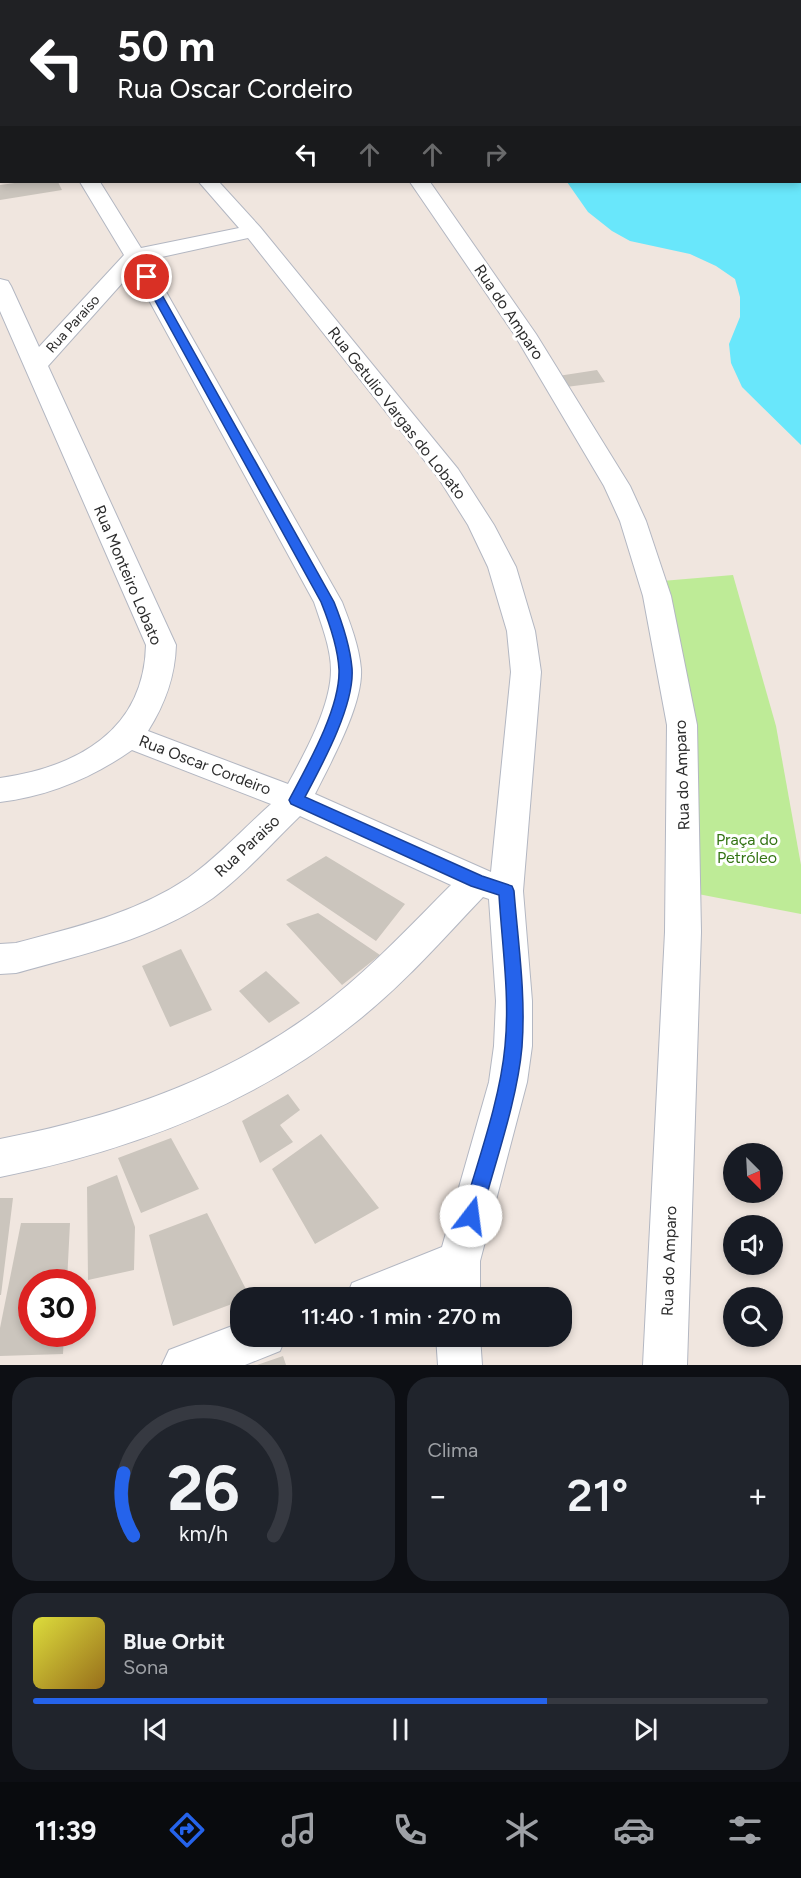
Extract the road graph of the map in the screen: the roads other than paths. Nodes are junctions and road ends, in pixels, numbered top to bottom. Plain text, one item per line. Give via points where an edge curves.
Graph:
1 (91, 183) edge
2 (211, 183) edge
3 (421, 183) edge
4 (253, 231) junction
5 (135, 256) junction
6 (0, 286) edge
7 (36, 365) junction
8 (128, 736) junction
9 (0, 790) edge
10 (296, 800) junction
11 (491, 886) junction
12 (0, 959) edge
13 (0, 1158) edge
14 (459, 1279) edge
15 (420, 1287) edge
16 (234, 1347) edge
17 (459, 1347) edge
18 (184, 1365) edge
19 (460, 1365) edge
20 (665, 1365) edge

1 - 5 street
2 - 4 street, Rua Getulio Vargas do Lobato
3 - 20 street, Rua do Amparo via 525,334 617,486 633,521 657,596 669,654 682,725 683,909
4 - 5 street
4 - 11 street, Rua Getulio Vargas do Lobato via 449,475 502,567 521,631 526,672
5 - 7 street, Rua Paraiso
5 - 10 street, Rua Paraiso via 335,621 346,670 341,699 322,750
6 - 7 street, Rua Monteiro Lobato
7 - 8 street, Rua Monteiro Lobato via 160,645 159,672 150,702
8 - 9 street, Rua Monteiro Lobato via 92,761 66,773
8 - 10 street, Rua Oscar Cordeiro
10 - 11 street, Rua Oscar Cordeiro
10 - 12 street, Rua Paraiso via 216,875 175,902 118,930
11 - 13 street via 326,1024 258,1068 113,1132
11 - 14 street via 514,1001 513,1046 508,1082
14 - 15 street
16 - 18 street
17 - 19 street

